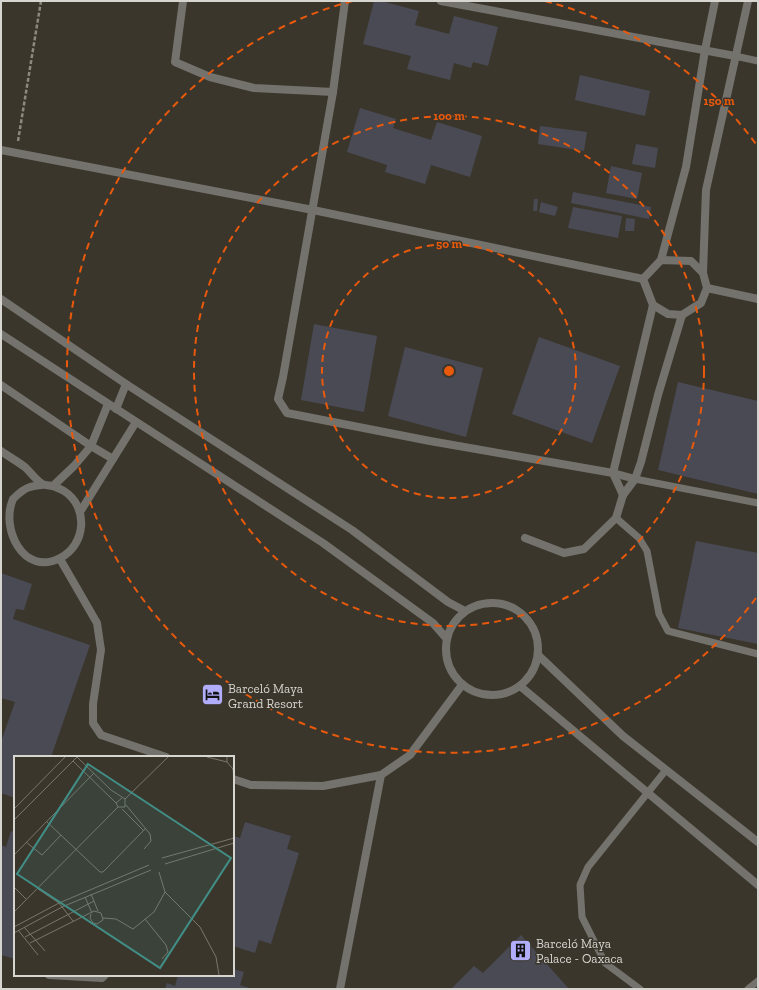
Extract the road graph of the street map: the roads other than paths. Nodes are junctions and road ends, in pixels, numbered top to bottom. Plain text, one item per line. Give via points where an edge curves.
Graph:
1 (182, 1) edge
2 (345, 1) edge
3 (441, 1) edge
4 (715, 1) edge
5 (748, 1) edge
6 (705, 50) junction
7 (735, 56) junction
8 (758, 61) edge
9 (333, 92) junction
10 (1, 150) edge
11 (312, 210) junction
12 (661, 260) junction
13 (703, 273) junction
14 (643, 279) junction
15 (707, 288) junction
16 (1, 299) edge
17 (758, 299) edge
18 (653, 305) junction
19 (682, 315) junction
20 (1, 334) edge
21 (126, 384) junction
22 (1, 386) edge
23 (112, 406) junction
24 (136, 422) junction
25 (91, 446) junction
26 (1, 451) edge
27 (113, 459) junction
28 (613, 473) junction
29 (635, 479) junction
30 (42, 485) junction
31 (53, 486) junction
32 (623, 495) junction
33 (758, 503) edge
34 (80, 512) junction
35 (616, 518) junction
36 (525, 538) dead end
37 (60, 559) junction
38 (465, 612) junction
39 (447, 639) junction
40 (758, 654) edge
41 (538, 655) junction
42 (462, 684) junction
43 (520, 686) junction
44 (163, 756) edge
45 (666, 770) junction
46 (381, 775) junction
47 (234, 779) edge
48 (648, 794) junction
49 (758, 842) edge
50 (758, 886) edge
51 (67, 976) edge
52 (103, 976) edge
53 (758, 982) edge
54 (340, 989) edge
55 (640, 989) edge
56 (748, 989) edge

1 - 9 street via 175,62 210,77 254,88
2 - 9 street
3 - 6 street
4 - 6 street
5 - 7 street
6 - 7 street
6 - 12 street via 686,166
7 - 8 lane
7 - 13 street via 706,190
9 - 11 street
10 - 11 street
11 - 14 street
11 - 28 street via 278,399 287,413
12 - 13 street via 691,261
12 - 14 street
13 - 15 street
14 - 18 street
15 - 17 street
15 - 19 street via 701,303
16 - 21 street
18 - 19 street via 668,314
18 - 28 street
19 - 29 street
20 - 23 street
21 - 23 street
21 - 38 street via 352,530
22 - 25 street
23 - 24 street
23 - 25 street
24 - 27 street
24 - 39 street via 324,543 433,623
25 - 27 street
25 - 31 street
26 - 30 street via 25,467
27 - 34 street
28 - 29 street
28 - 32 street
29 - 32 street
29 - 33 lane
30 - 31 street
30 - 37 street via 30,487 10,502 5,514 5,532 14,549 24,557 35,562
31 - 34 street via 74,500
32 - 35 street
34 - 37 street via 82,523 76,544
35 - 36 street via 584,549 564,553
35 - 40 lane via 639,538 647,551 660,614 668,631
37 - 44 street via 96,623 101,650 93,704 94,723 101,736
38 - 39 street via 450,628
38 - 41 street via 478,604 494,602 509,606 522,614 532,625
39 - 42 street via 448,664
41 - 43 street via 529,678
41 - 45 street via 623,736
42 - 43 street via 476,692 491,695 506,693
42 - 46 street via 410,755
43 - 48 street
45 - 48 lane
45 - 49 street
46 - 47 street via 323,786 251,785
46 - 54 street
48 - 50 street
48 - 55 lane via 588,867 580,885 582,917 605,964
51 - 52 street
53 - 56 lane

